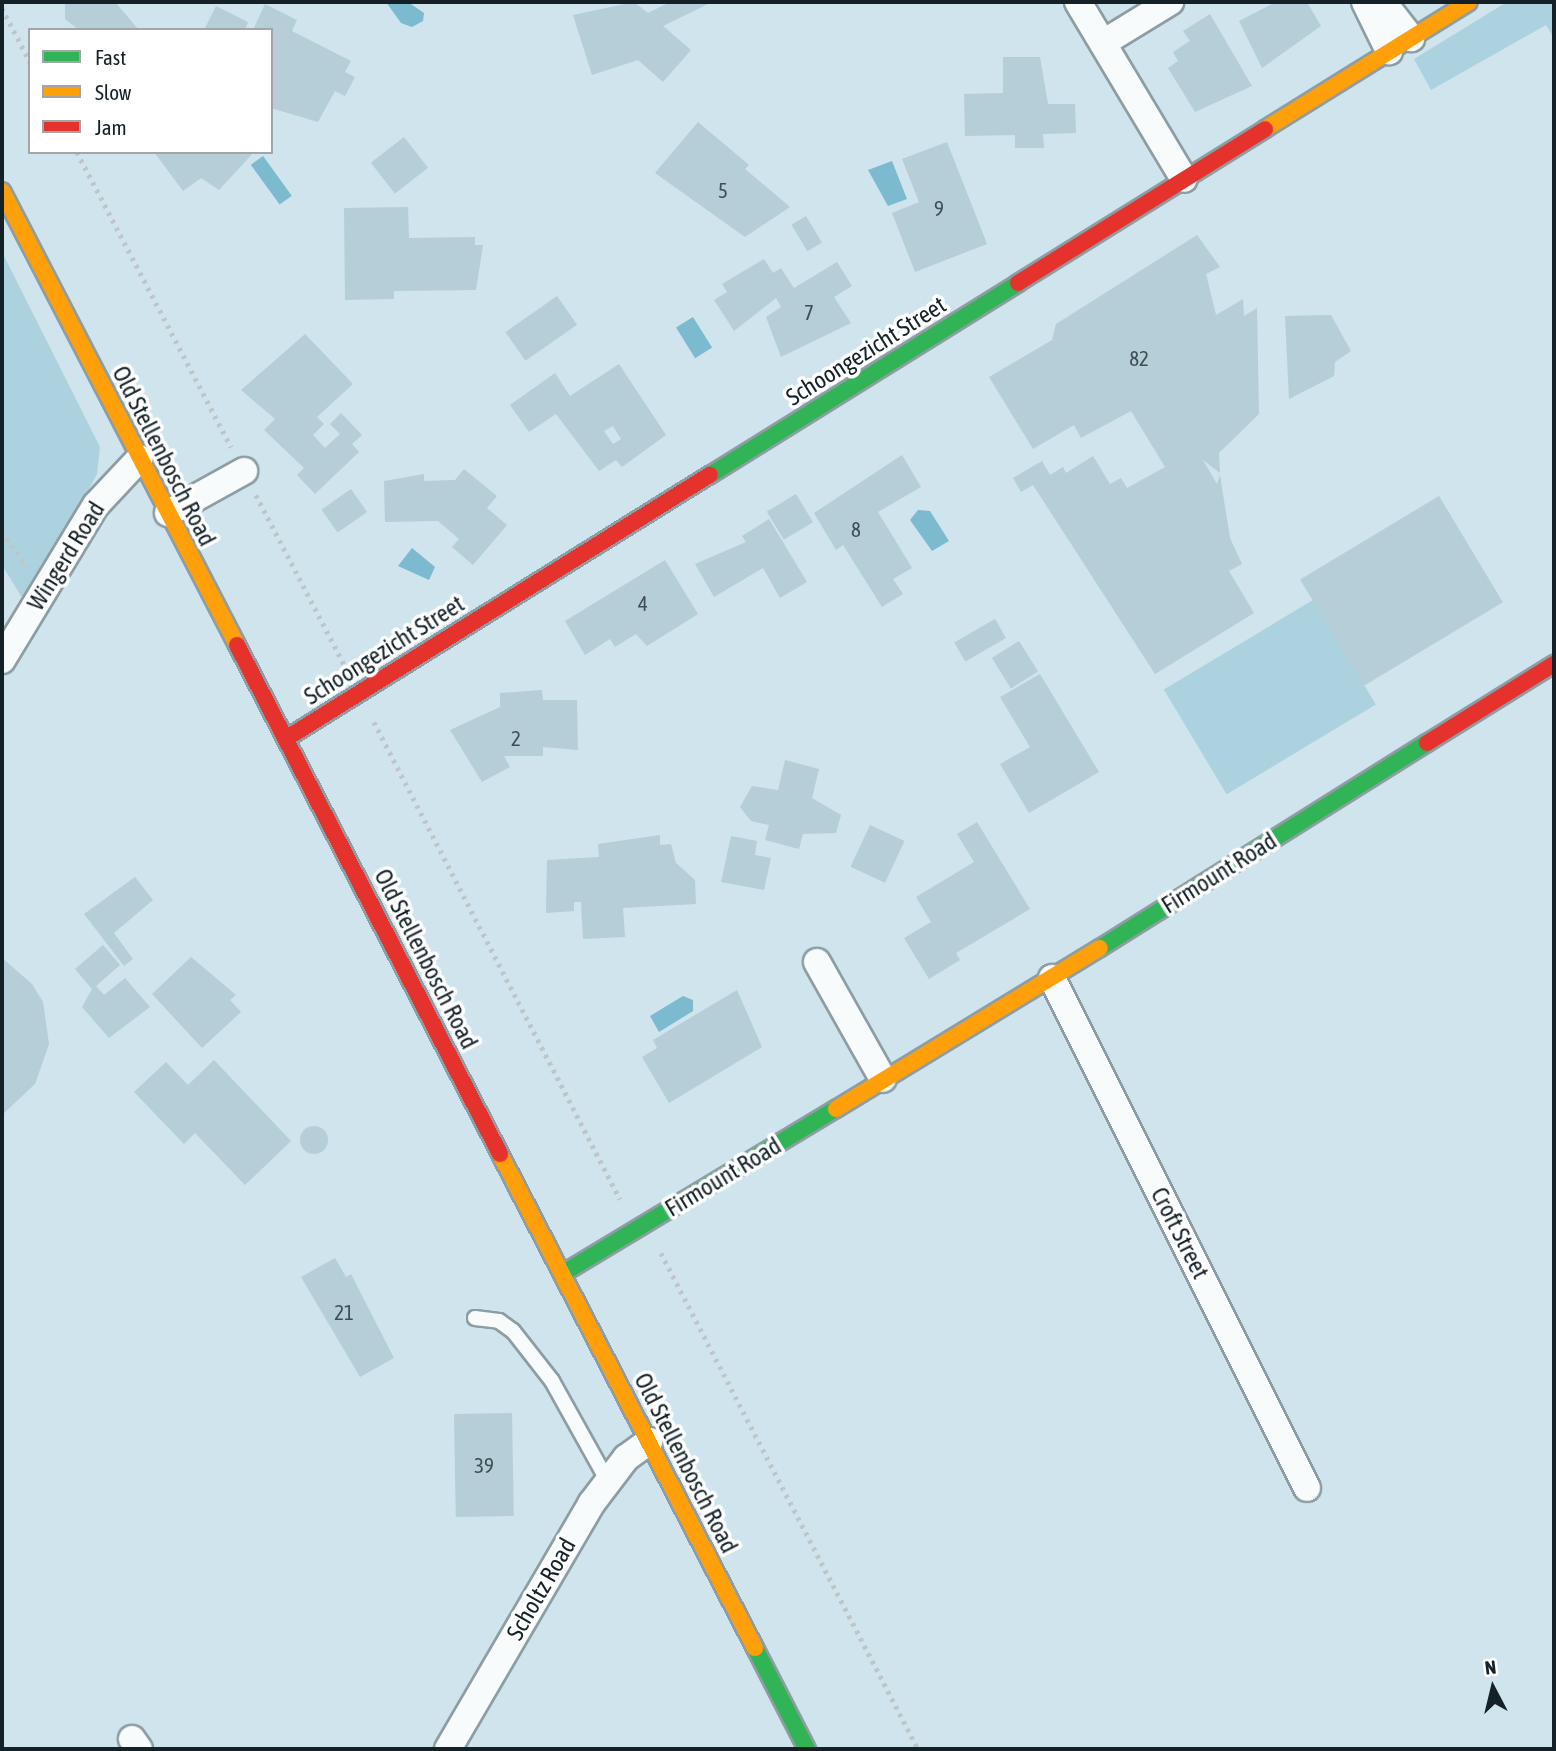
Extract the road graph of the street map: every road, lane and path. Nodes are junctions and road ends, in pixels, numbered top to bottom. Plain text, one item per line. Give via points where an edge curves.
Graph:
1 (1078, 2) edge
2 (1170, 2) edge
3 (1365, 2) edge
4 (1383, 2) edge
5 (1469, 2) edge
6 (2, 8) edge
7 (1103, 43) junction
8 (1400, 44) junction
9 (28, 58) edge
10 (78, 154) edge
11 (1184, 179) junction
12 (2, 191) edge
13 (140, 458) junction
14 (244, 471) junction
15 (167, 513) junction
16 (2, 531) edge
17 (44, 590) junction
18 (2, 660) edge
19 (1554, 664) edge
20 (359, 693) junction
21 (287, 738) junction
22 (817, 962) dead end
23 (1052, 978) junction
24 (883, 1079) junction
25 (641, 1227) junction
26 (562, 1274) junction
27 (475, 1318) dead end
28 (649, 1441) junction
29 (607, 1480) junction
30 (1307, 1488) dead end
31 (448, 1749) edge
32 (807, 1749) edge
33 (918, 1749) edge

1 - 7 street
2 - 7 street
3 - 8 street
4 - 8 street
5 - 8 street, Schoongezicht Street
6 - 9 path
7 - 11 street
8 - 11 street, Schoongezicht Street
10 - 14 path
11 - 20 street, Schoongezicht Street
12 - 13 street, Old Stellenbosch Road
13 - 15 street, Old Stellenbosch Road
13 - 17 street, Wingerd Road via 96,505
14 - 15 street
14 - 20 path
15 - 21 street, Old Stellenbosch Road
16 - 17 path
17 - 18 street, Wingerd Road
19 - 23 street, Firmount Road
20 - 21 street, Schoongezicht Street
20 - 25 path via 627,1213
21 - 26 street, Old Stellenbosch Road
22 - 24 street
23 - 24 street, Firmount Road
23 - 30 street, Croft Street
24 - 25 street, Firmount Road
25 - 26 street, Firmount Road
25 - 33 path via 654,1240
26 - 28 street, Old Stellenbosch Road
27 - 29 lane via 513,1331 552,1381
28 - 29 street, Scholtz Road
28 - 32 street, Old Stellenbosch Road
29 - 31 street, Scholtz Road

